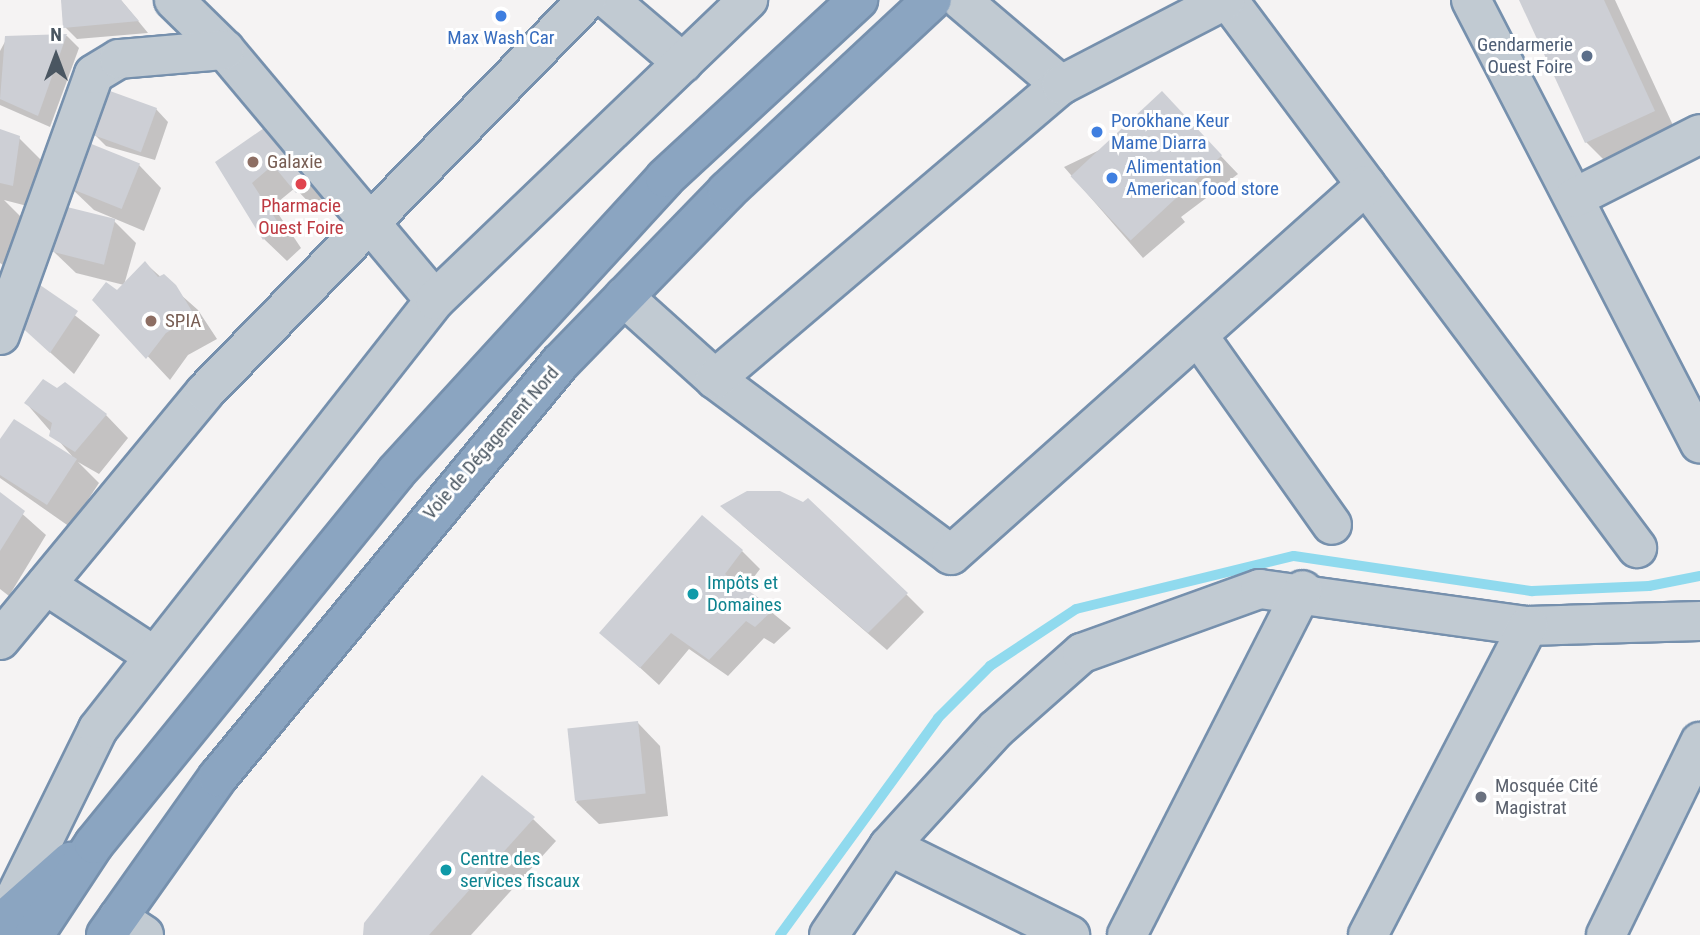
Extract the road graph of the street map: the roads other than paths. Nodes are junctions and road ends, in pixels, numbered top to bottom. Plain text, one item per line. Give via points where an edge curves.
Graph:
1 (174, 0) edge
2 (587, 0) edge
3 (610, 0) edge
4 (748, 0) edge
5 (858, 0) edge
6 (932, 0) edge
7 (961, 0) edge
8 (1226, 0) edge
9 (1471, 0) edge
10 (225, 50) junction
11 (682, 62) junction
12 (1061, 85) junction
13 (1700, 134) edge
14 (1366, 185) junction
15 (1574, 198) junction
16 (366, 224) junction
17 (624, 297) junction
18 (435, 300) junction
19 (0, 335) edge
20 (1199, 337) junction
21 (715, 379) junction
22 (1700, 443) edge
23 (1332, 525) dead end
24 (1637, 548) dead end
25 (46, 585) junction
26 (1303, 590) junction
27 (1700, 621) edge
28 (1528, 626) junction
29 (0, 640) edge
30 (153, 656) junction
31 (1700, 742) edge
32 (889, 846) junction
33 (14, 924) edge
34 (123, 929) edge
35 (829, 935) edge
36 (1070, 935) edge
37 (1127, 935) edge
38 (1368, 935) edge
39 (1606, 935) edge

1 - 10 street
2 - 16 street
3 - 11 street
4 - 11 street
5 - 33 highway via 675,169 533,316 396,472 94,844
6 - 17 highway, Voie de Dégagement Nord
7 - 12 street
8 - 12 street
8 - 14 street
9 - 15 street
10 - 16 street
10 - 19 street via 119,59 94,74
11 - 18 street
12 - 21 street
13 - 15 street
14 - 20 street
14 - 24 street
15 - 22 street
16 - 18 street
16 - 25 street via 205,392
17 - 21 street
17 - 34 highway, Voie de Dégagement Nord via 449,490 218,777
18 - 30 street
20 - 21 street via 951,555
20 - 23 street
25 - 29 street
25 - 30 street
26 - 28 street
26 - 32 street via 1260,589 1082,653 996,729
26 - 37 street
27 - 28 street
28 - 38 street
30 - 33 street via 66,785
31 - 39 street
32 - 35 street
32 - 36 street

